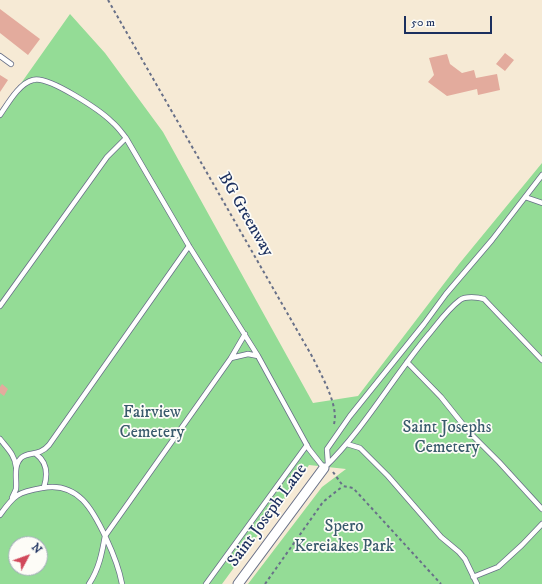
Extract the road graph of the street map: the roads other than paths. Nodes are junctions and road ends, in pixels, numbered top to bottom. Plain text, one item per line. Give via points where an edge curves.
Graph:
1 (0, 56) edge
2 (12, 64) dead end
3 (0, 115) edge
4 (126, 138) junction
5 (542, 175) edge
6 (525, 197) junction
7 (542, 204) edge
8 (189, 246) junction
9 (0, 306) edge
10 (245, 334) junction
11 (258, 356) junction
12 (232, 358) junction
13 (542, 360) edge
14 (407, 362) junction
15 (0, 440) edge
16 (346, 444) junction
17 (307, 445) junction
18 (36, 454) junction
19 (326, 466) junction
20 (16, 470) junction
21 (16, 480) junction
22 (44, 487) junction
23 (26, 491) junction
24 (12, 498) junction
25 (542, 509) edge
26 (0, 514) edge
27 (542, 524) edge
28 (105, 536) junction
29 (474, 577) junction
30 (89, 584) edge
31 (122, 584) edge
32 (206, 584) edge
33 (238, 584) edge
34 (477, 584) edge

1 - 2 lane
3 - 4 lane via 24,84 33,79 40,80 54,84 96,109
4 - 8 lane
4 - 9 lane via 107,157
5 - 6 lane
6 - 7 lane
6 - 19 lane via 350,416 327,449
8 - 10 lane
8 - 18 lane via 49,445
10 - 11 lane
10 - 12 lane
11 - 12 lane via 248,354
11 - 17 lane
12 - 28 lane
13 - 14 lane via 484,299 480,298 462,299 451,308
14 - 16 lane
14 - 25 lane
15 - 20 lane via 11,452
16 - 19 lane
16 - 29 lane via 360,448 374,461 441,537 459,552
17 - 19 lane
17 - 32 lane
18 - 20 lane via 21,458
18 - 22 lane via 46,466
19 - 33 street, Saint Joseph Lane
20 - 21 lane
21 - 23 lane
21 - 24 lane
22 - 23 lane
22 - 28 lane via 73,492 91,510
23 - 24 lane
24 - 26 lane
27 - 29 lane via 498,567
28 - 30 lane via 100,562
28 - 31 lane via 117,563
29 - 34 lane

